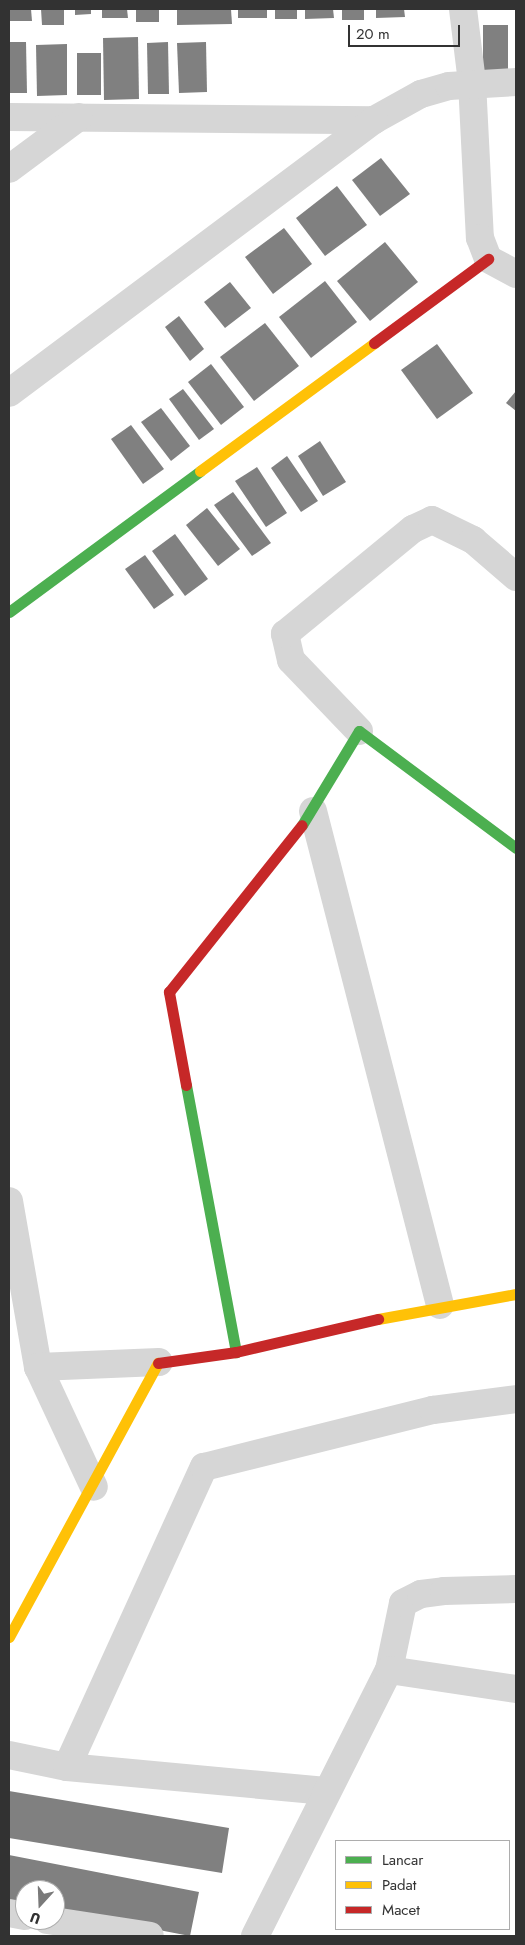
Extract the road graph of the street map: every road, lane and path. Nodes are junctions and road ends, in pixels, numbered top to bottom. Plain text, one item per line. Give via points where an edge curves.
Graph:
1 (463, 9) edge
2 (472, 82) junction
3 (516, 82) edge
4 (9, 117) edge
5 (79, 117) junction
6 (374, 120) junction
7 (9, 169) edge
8 (488, 259) junction
9 (516, 274) edge
10 (9, 393) edge
11 (516, 577) edge
12 (9, 612) edge
13 (359, 731) junction
14 (313, 811) junction
15 (516, 848) edge
16 (9, 1201) edge
17 (516, 1294) edge
18 (440, 1304) junction
19 (236, 1352) junction
20 (159, 1362) junction
21 (38, 1367) junction
22 (516, 1399) edge
23 (94, 1488) junction
24 (516, 1590) edge
25 (9, 1637) edge
26 (388, 1670) junction
27 (516, 1689) edge
28 (9, 1755) edge
29 (67, 1766) junction
30 (326, 1791) junction
31 (65, 1923) edge
32 (150, 1936) edge
33 (255, 1936) edge

1 - 2 street
2 - 3 street
2 - 6 street via 421,94
2 - 8 street via 477,216
4 - 5 street
5 - 6 street
5 - 7 street
6 - 10 street
8 - 9 street
8 - 12 street
11 - 13 street via 473,540 432,520 413,529 285,634 291,660
13 - 14 street
13 - 15 street
14 - 18 street
14 - 19 street via 169,992
16 - 21 street
17 - 18 street
18 - 19 street
19 - 20 street
20 - 21 street
20 - 23 street
21 - 23 street
22 - 29 street via 433,1410 204,1467
23 - 25 street
24 - 26 street via 444,1591 421,1594 403,1603
26 - 27 street
26 - 30 street
28 - 29 street
29 - 30 street
30 - 33 street
31 - 32 street

